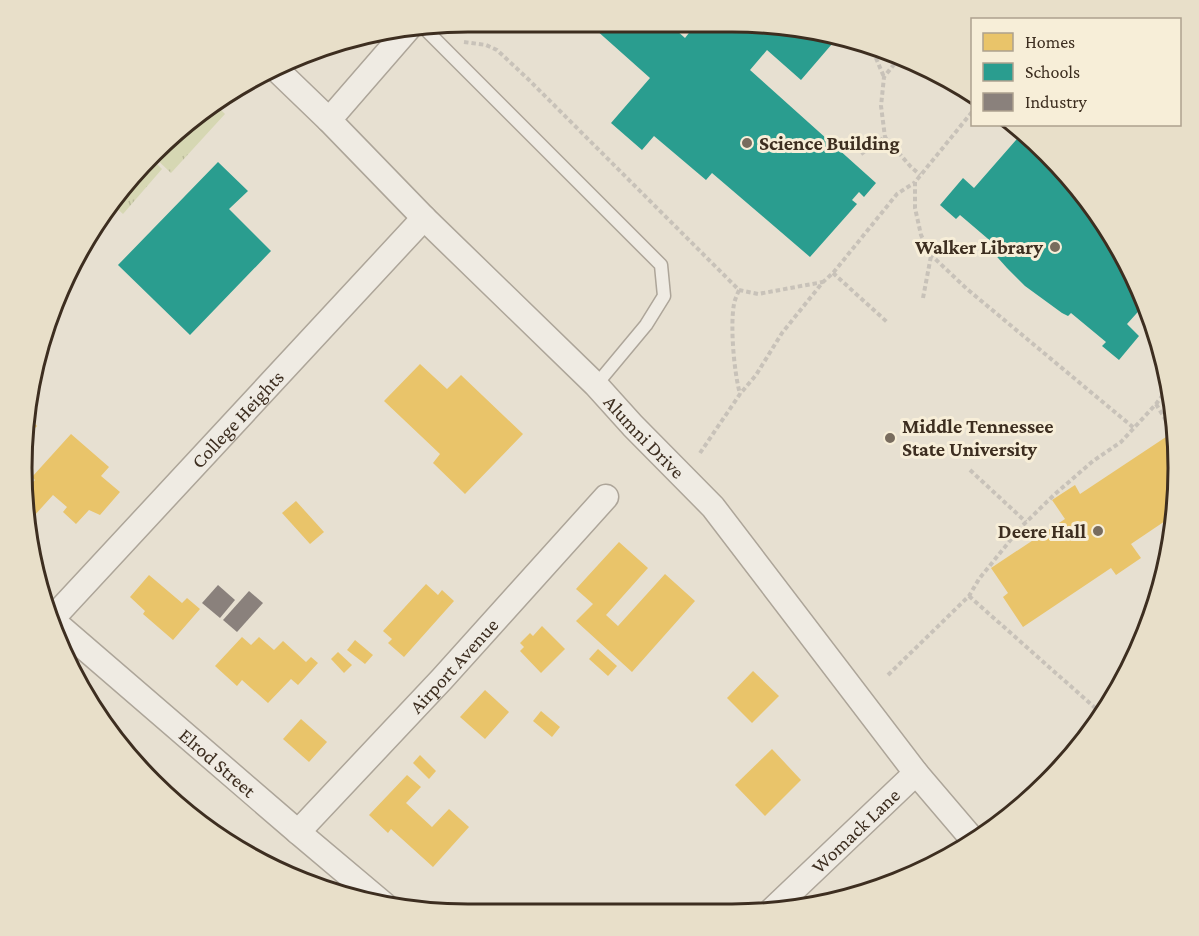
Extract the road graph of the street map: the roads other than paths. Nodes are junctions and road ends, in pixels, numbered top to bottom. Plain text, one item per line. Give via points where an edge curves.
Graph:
1 (429, 33) edge
2 (401, 37) edge
3 (281, 74) edge
4 (328, 120) junction
5 (424, 218) junction
6 (596, 385) junction
7 (606, 497) dead end
8 (57, 613) edge
9 (63, 631) edge
10 (916, 773) junction
11 (298, 832) junction
12 (968, 834) edge
13 (371, 893) edge
14 (781, 902) edge

1 - 6 lane via 661,265 664,296 646,325
2 - 4 street
3 - 4 street, Alumni Drive
4 - 5 street, Alumni Drive
5 - 6 street, Alumni Drive
5 - 8 street, College Heights
6 - 10 street, Alumni Drive via 713,507
7 - 11 street, Airport Avenue
9 - 11 street, Elrod Street
10 - 12 street, Alumni Drive
10 - 14 street, Womack Lane
11 - 13 street, Elrod Street

